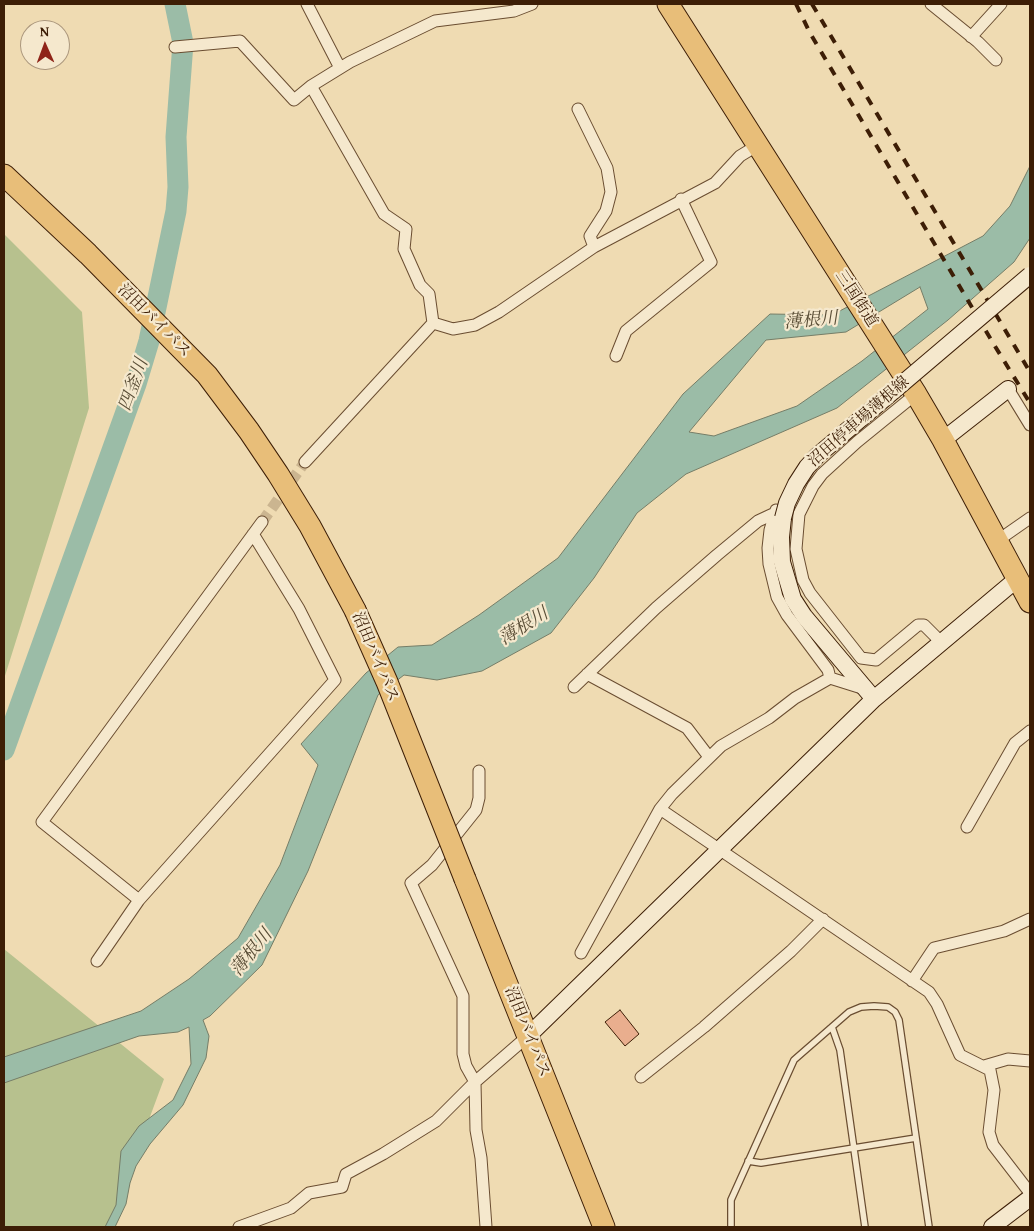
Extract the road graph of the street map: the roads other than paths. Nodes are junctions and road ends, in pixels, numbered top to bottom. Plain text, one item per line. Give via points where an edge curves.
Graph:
1 (307, 4) edge
2 (532, 4) edge
3 (668, 4) edge
4 (932, 4) edge
5 (1001, 4) edge
6 (971, 37) junction
7 (175, 47) dead end
8 (996, 60) dead end
9 (340, 68) junction
10 (311, 86) junction
11 (578, 109) dead end
12 (758, 145) junction
13 (4, 175) edge
14 (681, 199) junction
15 (594, 247) junction
16 (1030, 276) edge
17 (434, 323) junction
18 (616, 356) dead end
19 (1008, 389) joint
20 (916, 394) junction
21 (1030, 425) edge
22 (943, 440) junction
23 (305, 462) tunnel mouth
24 (813, 486) junction
25 (778, 516) junction
26 (1030, 518) edge
27 (262, 522) tunnel mouth
28 (253, 534) junction
29 (997, 541) junction
30 (1017, 578) junction
31 (1030, 602) edge
32 (941, 642) junction
33 (587, 674) junction
34 (830, 678) junction
35 (574, 687) dead end
36 (869, 694) junction
37 (1030, 731) edge
38 (709, 757) junction
39 (479, 771) dead end
40 (660, 809) junction
41 (967, 828) dead end
42 (719, 848) junction
43 (138, 900) junction
44 (823, 919) junction
45 (1030, 919) edge
46 (581, 953) dead end
47 (97, 961) dead end
48 (912, 981) junction
49 (832, 1027) junction
50 (528, 1036) junction
51 (1030, 1061) edge
52 (984, 1066) junction
53 (641, 1077) dead end
54 (475, 1082) junction
55 (916, 1138) junction
56 (854, 1148) junction
57 (748, 1161) junction
58 (1030, 1193) edge
59 (1030, 1198) edge
60 (239, 1227) edge
61 (486, 1227) edge
62 (604, 1227) edge
63 (731, 1227) edge
64 (865, 1227) edge
65 (929, 1227) edge
66 (992, 1227) edge

1 - 9 street
2 - 9 street via 514,11 435,21
3 - 12 highway, 三国街道
4 - 6 street
5 - 6 street
6 - 8 street
7 - 10 street via 240,41 294,100
9 - 10 street
10 - 17 street via 384,214 406,229 404,249 420,285 429,294
11 - 15 street via 607,168 611,192 606,212 590,236
12 - 14 street via 740,156 715,182
12 - 20 highway, 三国街道
13 - 50 highway, 沼田バイパス, bridge via 88,254 207,375 250,431 310,526 355,610 387,682
14 - 15 street
14 - 18 street via 711,262 626,332
15 - 17 street via 475,325 453,329
16 - 25 main road, 沼田停車場薄根線, bridge via 817,456 807,466
17 - 23 street
19 - 21 street
19 - 22 main road
20 - 22 highway, 三国街道
20 - 24 street via 857,442
22 - 29 highway, 三国街道
24 - 25 street via 777,508
24 - 32 street via 799,514 797,532 796,549 803,580 861,658 876,660 918,625 924,625
25 - 33 street via 758,521 716,555
25 - 34 street via 768,548 777,597 828,670
25 - 36 main road, 沼田停車場薄根線 via 782,562 793,598 804,616
26 - 29 street
27 - 28 street
28 - 43 street via 299,609 334,680
28 - 43 street via 42,822
29 - 30 highway, 三国街道
30 - 31 highway, 三国街道
30 - 32 main road
32 - 36 main road
33 - 35 street
33 - 38 street via 687,728
34 - 36 street
34 - 38 street via 721,746
36 - 42 main road
37 - 41 street via 1015,742
38 - 40 street
39 - 54 street via 476,810 432,866 411,883 463,996 463,1054
40 - 42 street
40 - 46 street
42 - 44 street
42 - 50 main road
43 - 47 street
44 - 48 street
44 - 53 street via 711,1021
45 - 48 street via 1004,931 934,948
48 - 52 street via 928,992 936,1004 960,1055
49 - 55 lane via 849,1012 861,1007 888,1007 895,1012
49 - 56 lane via 840,1050
49 - 57 lane via 794,1060
50 - 54 street
50 - 62 highway, 沼田バイパス
51 - 52 street via 1008,1058
52 - 58 street via 990,1070 994,1090 989,1132 993,1145
54 - 60 street via 436,1122 346,1174 342,1187 309,1193 291,1208
54 - 61 street via 476,1130
55 - 56 lane
55 - 65 lane
56 - 57 lane
56 - 64 lane
57 - 63 lane via 730,1200
59 - 66 main road

